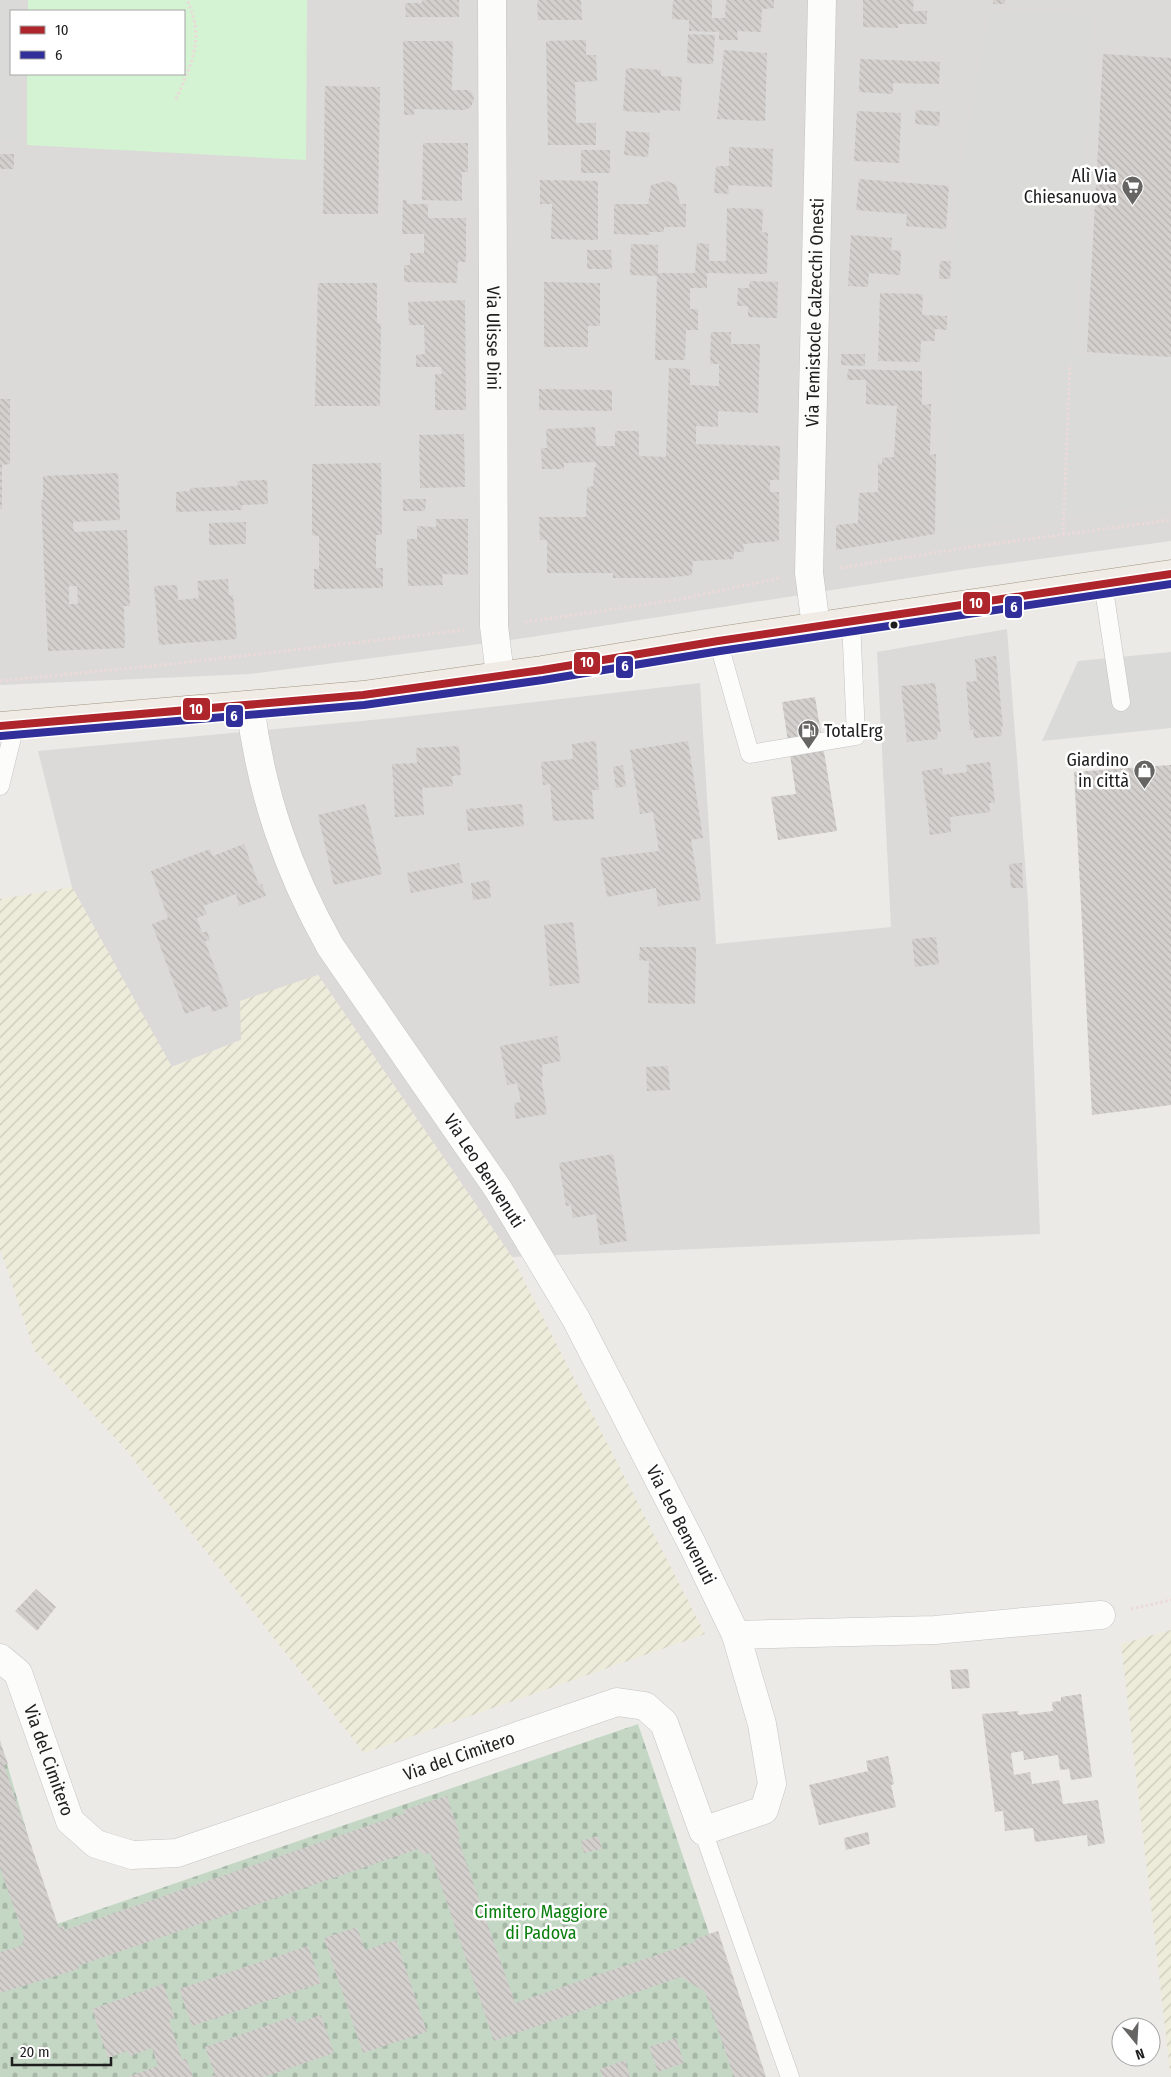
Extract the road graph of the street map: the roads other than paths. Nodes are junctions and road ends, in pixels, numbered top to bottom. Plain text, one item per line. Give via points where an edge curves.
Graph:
1 (492, 0) edge
2 (822, 0) edge
3 (1171, 574) edge
4 (1103, 583) junction
5 (851, 620) junction
6 (816, 626) junction
7 (718, 640) junction
8 (500, 675) junction
9 (1121, 702) dead end
10 (250, 705) junction
11 (8, 726) edge
12 (0, 786) edge
13 (1101, 1615) road end
14 (736, 1635) junction
15 (0, 1658) edge
16 (703, 1831) junction
17 (790, 2077) edge

1 - 8 street, Via Ulisse Dini via 494,626
2 - 6 street, Via Temistocle Calzecchi Onesti via 809,573
3 - 4 main road
4 - 5 main road
4 - 9 lane
5 - 6 main road
5 - 7 lane via 856,736 750,754
6 - 7 main road
7 - 8 main road
8 - 10 main road via 363,695
10 - 11 main road
10 - 14 street, Via Leo Benvenuti via 255,751 268,802 315,919 330,946 498,1189 576,1319
11 - 12 lane
13 - 14 street via 934,1630
14 - 16 street, Via Leo Benvenuti via 762,1724 772,1784 764,1810
15 - 16 street, Via del Cimitero via 18,1673 70,1822 96,1844 132,1855 177,1853 617,1702 645,1706 664,1723
16 - 17 lane, Via del Cimitero

